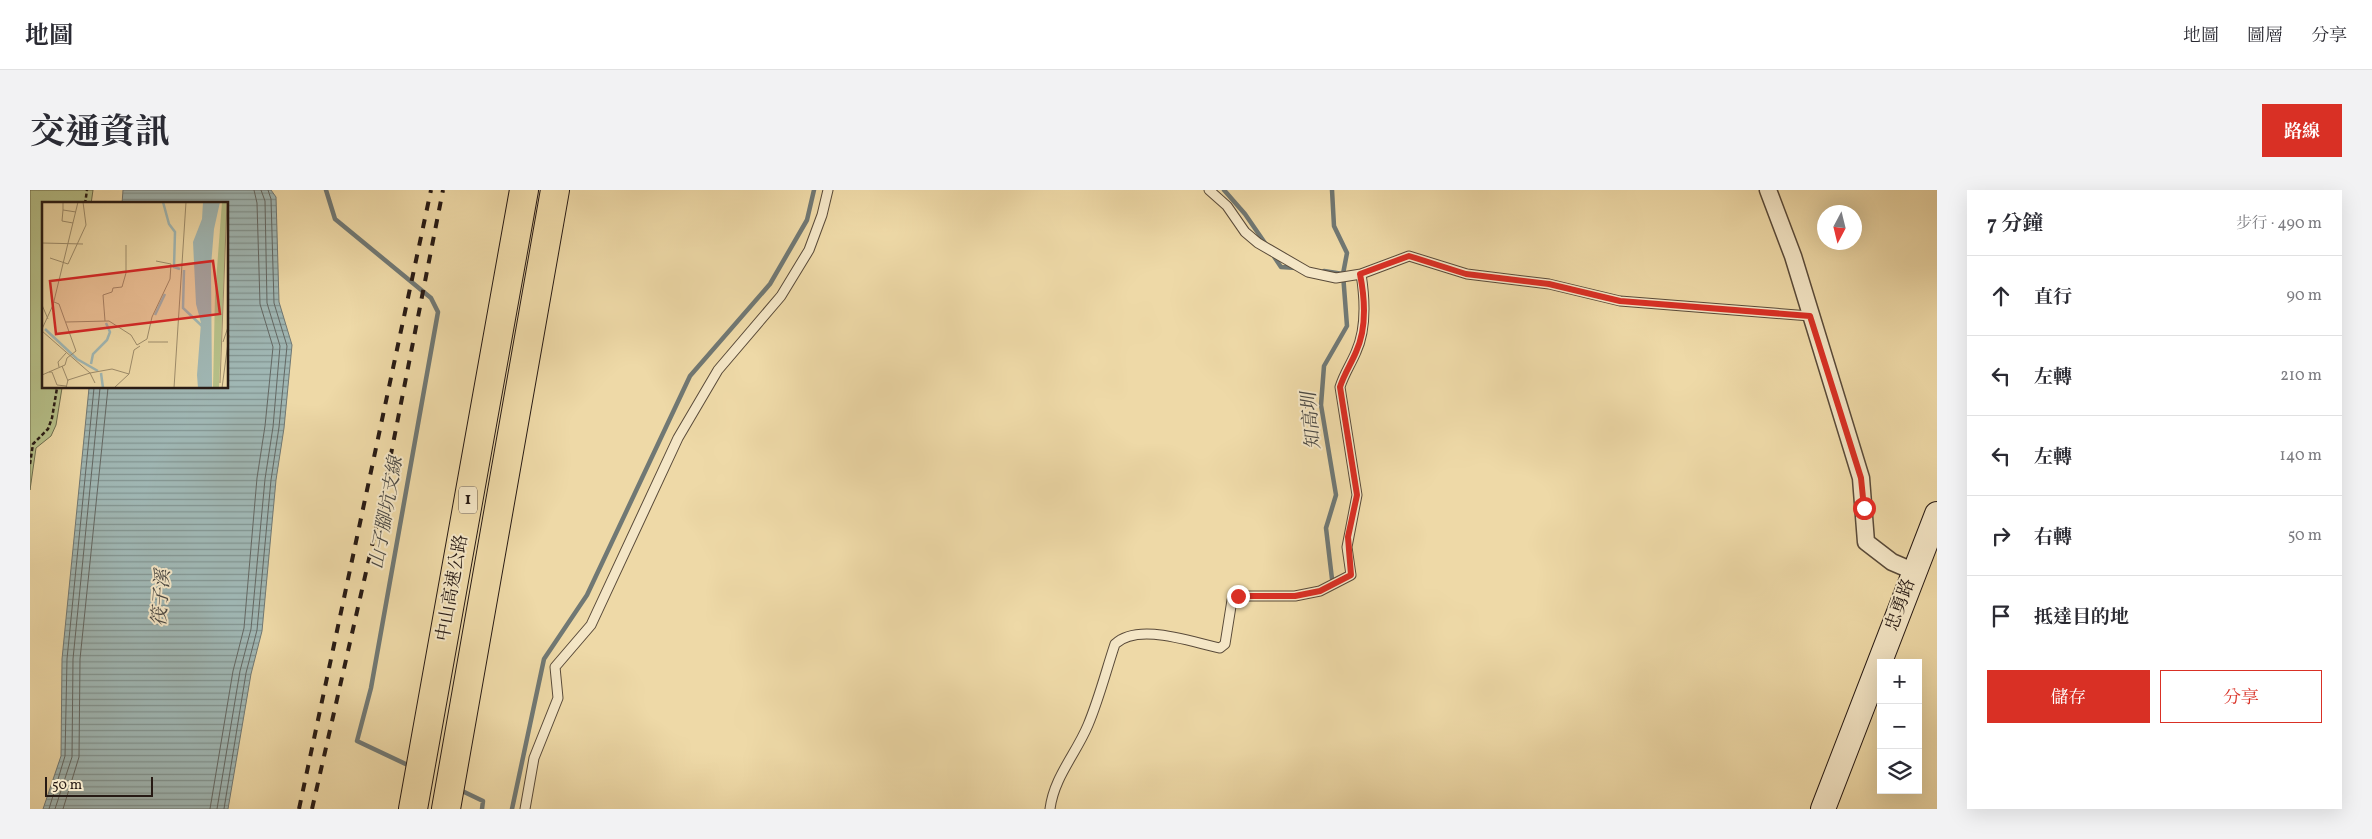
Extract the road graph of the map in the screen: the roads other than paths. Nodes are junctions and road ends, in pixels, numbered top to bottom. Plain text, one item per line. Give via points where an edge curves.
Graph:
1 (524, 190) edge
2 (555, 190) edge
3 (828, 190) edge
4 (1209, 190) edge
5 (1768, 190) edge
6 (1360, 274) junction
7 (1810, 316) junction
8 (1937, 514) edge
9 (1913, 571) junction
10 (413, 809) edge
11 (446, 809) edge
12 (525, 809) edge
13 (1050, 809) edge
14 (1823, 809) edge

1 - 10 highway, 中山高速公路 / 1
2 - 11 highway, 中山高速公路 / 1
3 - 12 lane via 808,250 781,296 718,370 678,438 591,624 555,667 558,698 534,758
4 - 6 lane via 1258,243 1308,272 1336,278
5 - 7 street via 1793,256
6 - 7 lane via 1409,256 1466,274 1549,284 1620,301
6 - 13 lane via 1364,313 1357,350 1340,387 1357,495 1348,537 1351,575 1320,591 1295,596 1238,596 1232,600 1225,644 1220,648 1154,634 1135,633 1122,637 1115,644 1088,723 1058,780
7 - 9 street via 1861,478 1866,542 1892,562
8 - 9 main road, 忠勇路
9 - 14 main road, 忠勇路

